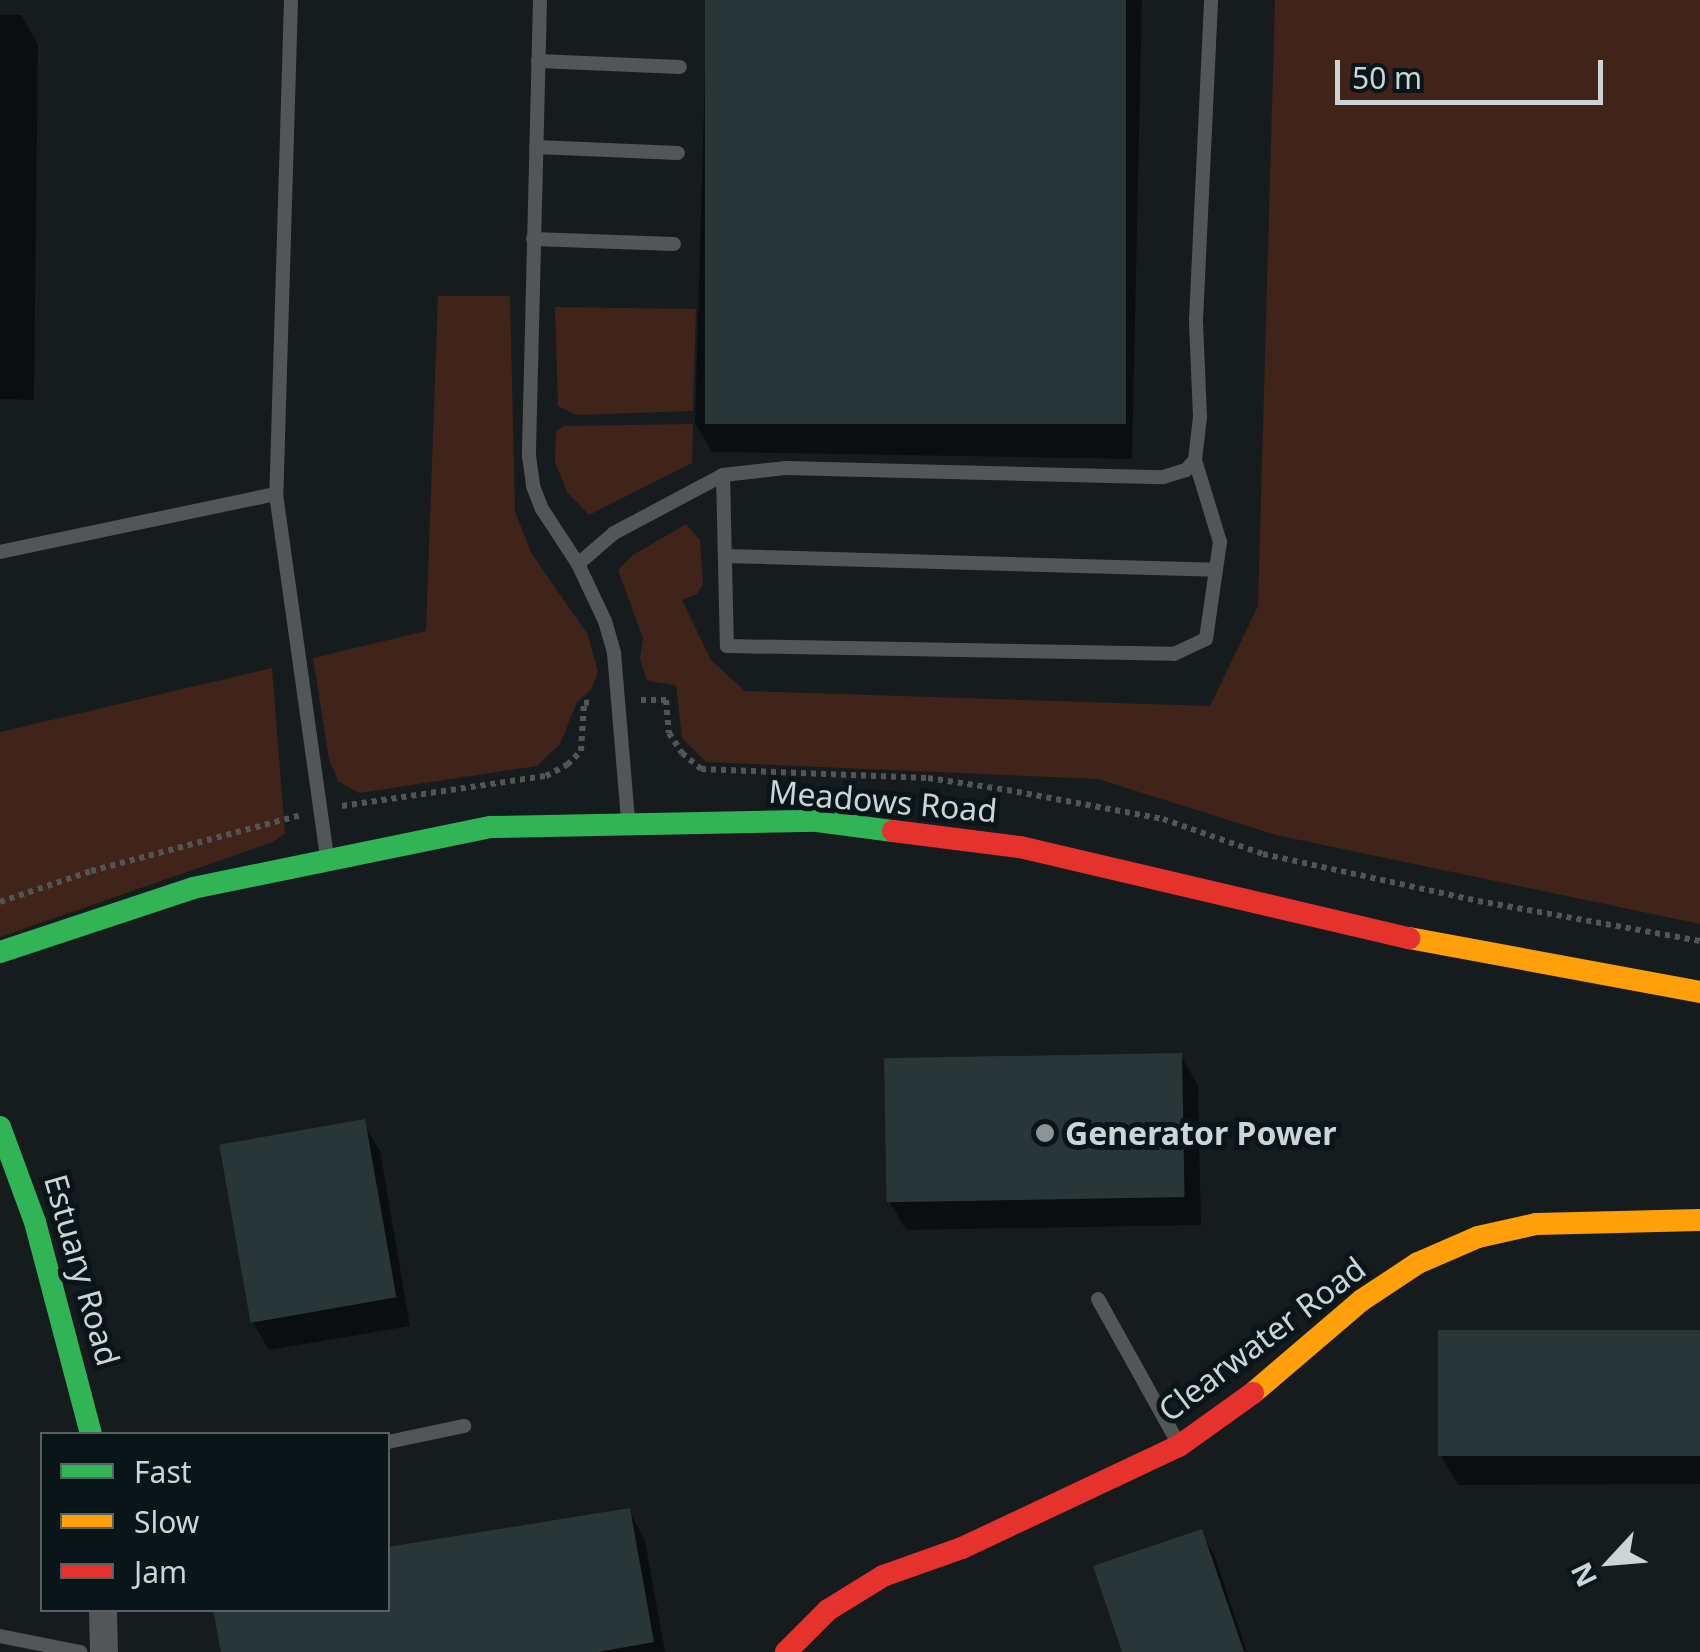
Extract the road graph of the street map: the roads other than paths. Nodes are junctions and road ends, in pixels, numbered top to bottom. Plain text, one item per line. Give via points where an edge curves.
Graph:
1 (291, 0) edge
2 (540, 0) edge
3 (1211, 0) edge
4 (538, 60) junction
5 (680, 67) dead end
6 (536, 146) junction
7 (678, 152) dead end
8 (533, 240) junction
9 (674, 244) dead end
10 (1194, 460) junction
11 (722, 475) junction
12 (276, 494) junction
13 (0, 552) edge
14 (725, 556) junction
15 (578, 564) junction
16 (1216, 570) junction
17 (628, 822) junction
18 (327, 859) junction
19 (0, 952) edge
20 (1700, 992) edge
21 (0, 1127) edge
22 (1700, 1220) edge
23 (1098, 1299) dead end
24 (464, 1426) dead end
25 (90, 1432) edge
26 (390, 1442) edge
27 (1180, 1446) junction
28 (103, 1612) edge
29 (0, 1636) edge
30 (80, 1652) edge
31 (104, 1652) edge
32 (786, 1652) edge

1 - 12 lane
2 - 4 lane
3 - 10 lane
4 - 5 lane
4 - 6 lane
6 - 7 lane
6 - 8 lane
8 - 9 lane
8 - 15 lane via 532,486
10 - 11 lane via 1163,477 784,468
10 - 16 lane via 1220,542
11 - 14 lane
11 - 15 lane via 614,534
12 - 13 lane
12 - 18 lane
14 - 16 lane
14 - 16 lane via 727,646 898,651 1174,654 1206,638
15 - 17 lane via 614,653
17 - 18 street, Meadows Road via 491,827
17 - 20 street, Meadows Road via 817,821 1020,847 1380,933
18 - 19 street, Meadows Road via 193,888
21 - 25 street, Estuary Road via 34,1222
22 - 27 street, Clearwater Road via 1536,1224 1463,1244 1362,1300 1232,1411
23 - 27 lane
24 - 26 lane
27 - 32 street, Clearwater Road via 962,1548 883,1576 828,1610
28 - 31 street
29 - 30 lane

